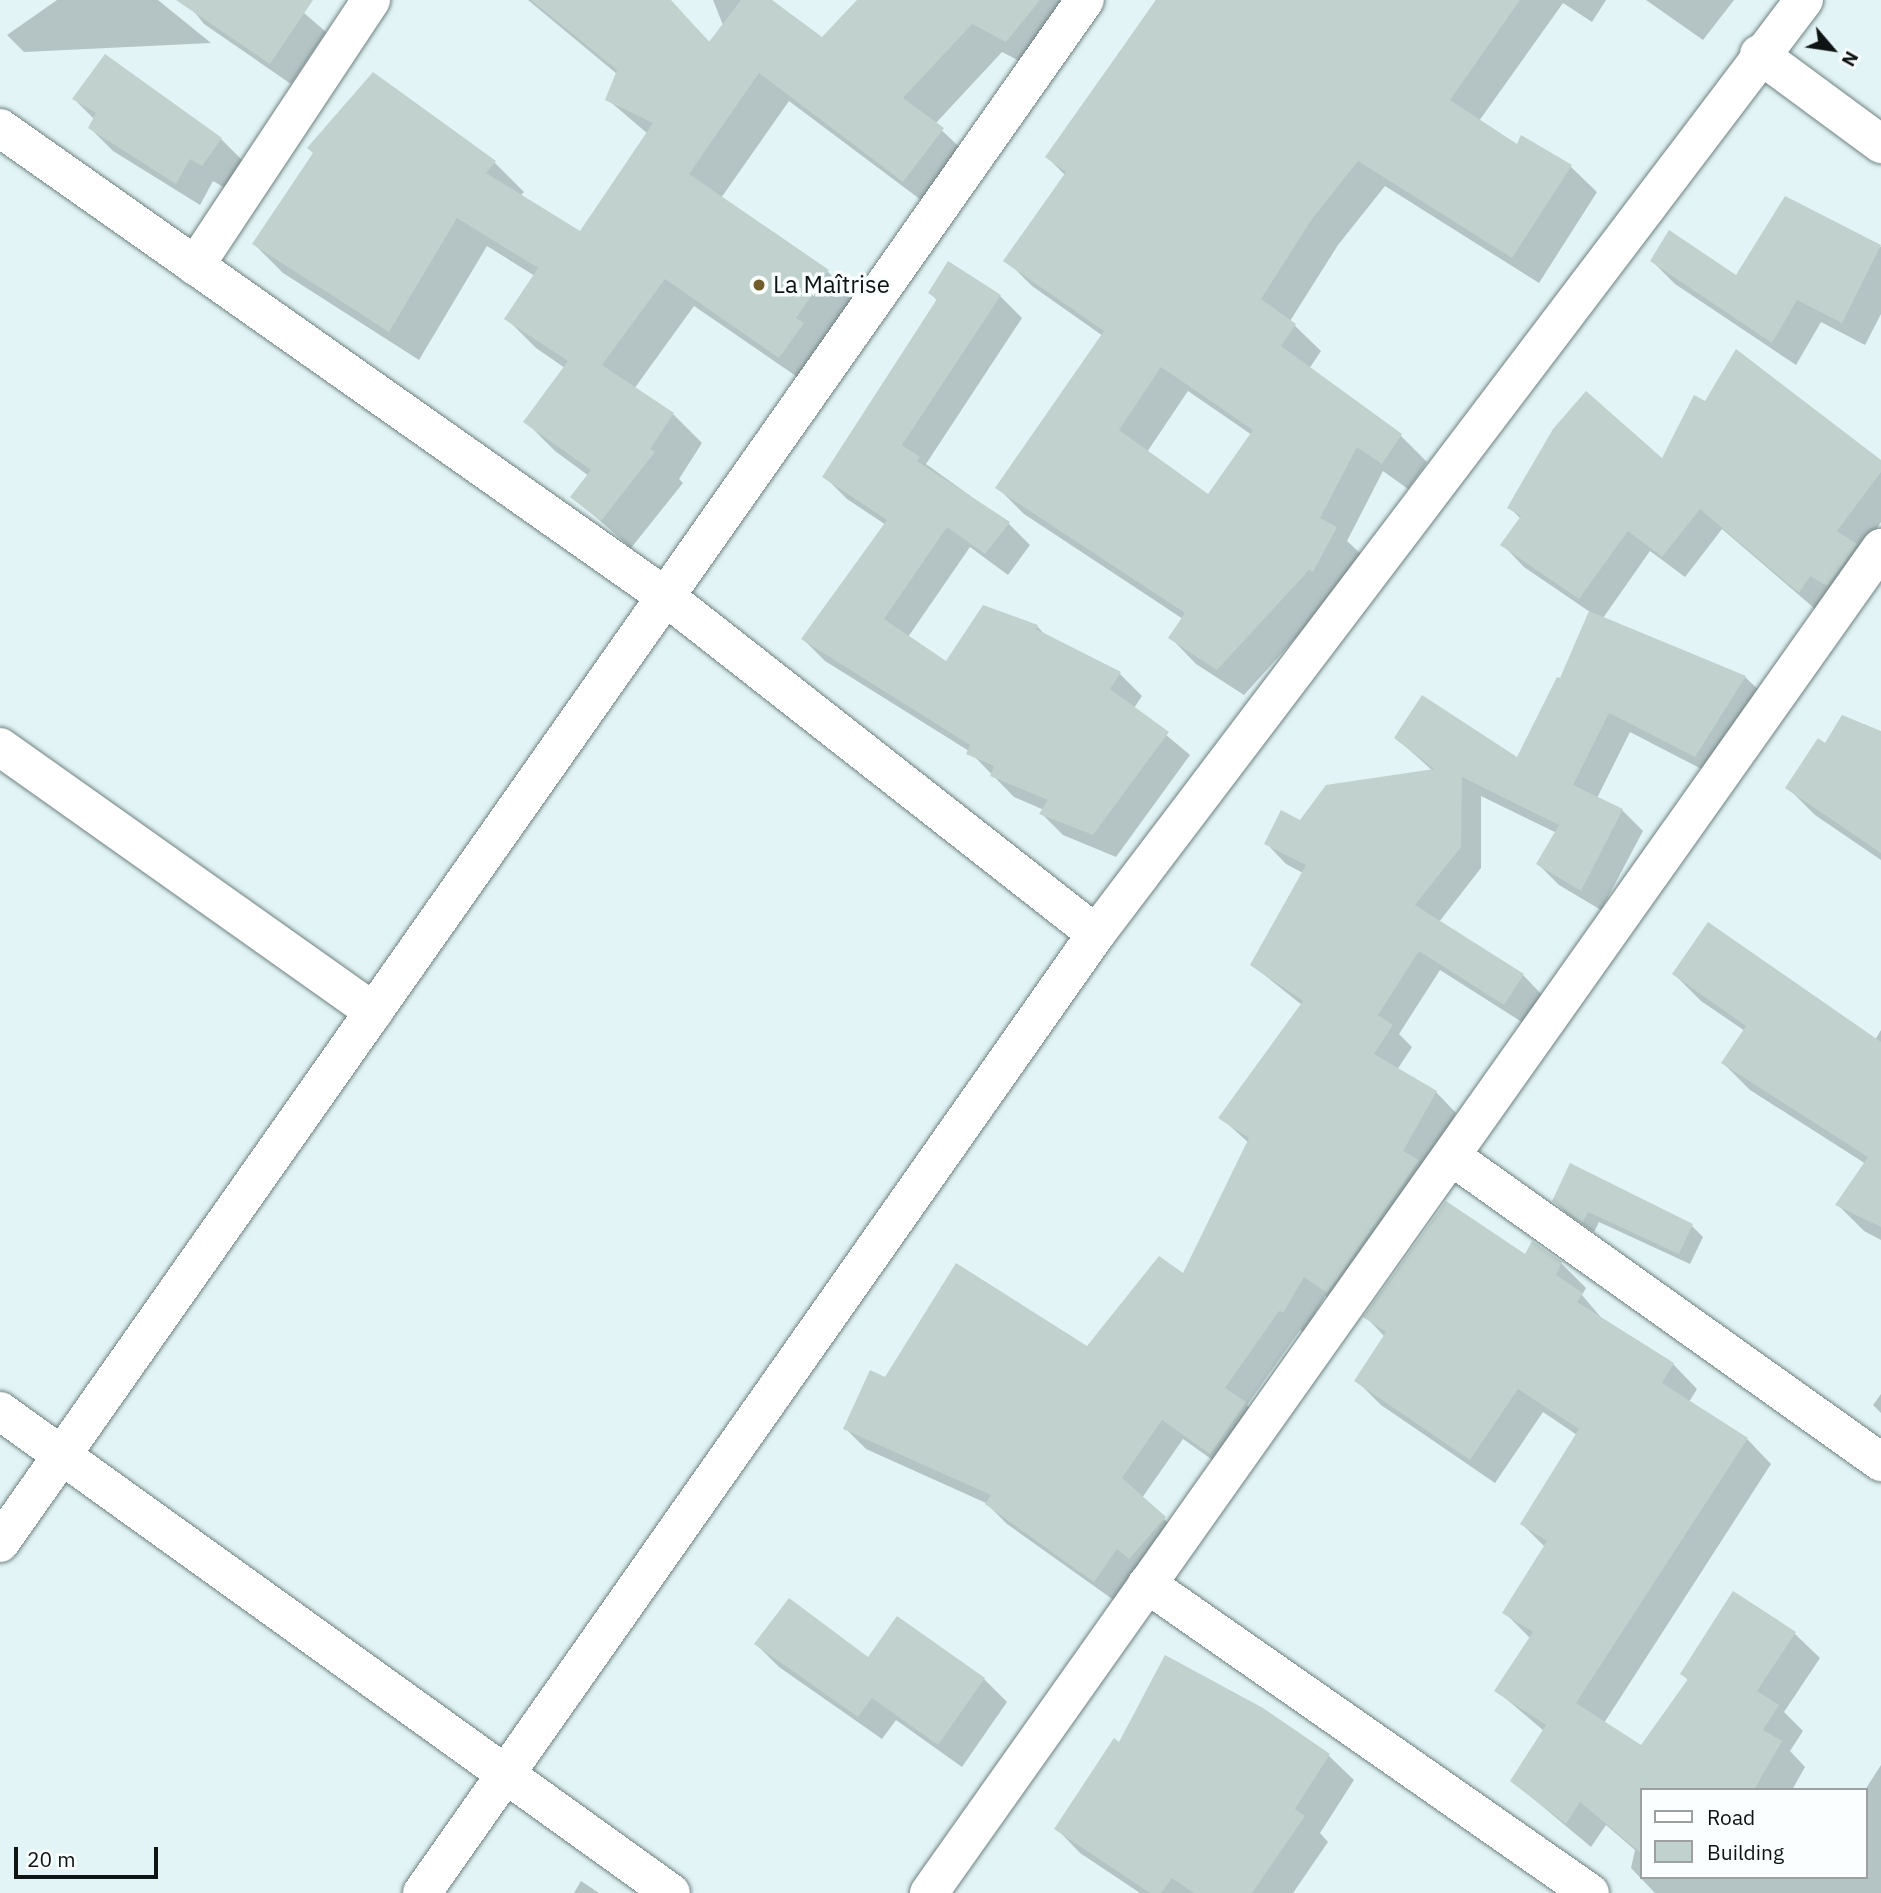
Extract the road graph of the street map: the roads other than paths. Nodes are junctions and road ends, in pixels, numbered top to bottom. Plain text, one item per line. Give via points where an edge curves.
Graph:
1 (371, 0) edge
2 (1085, 0) edge
3 (1804, 0) edge
4 (1759, 54) junction
5 (0, 128) edge
6 (1881, 144) edge
7 (195, 266) junction
8 (1881, 548) edge
9 (666, 597) junction
10 (0, 747) edge
11 (1096, 934) junction
12 (374, 1012) junction
13 (1451, 1156) junction
14 (0, 1411) edge
15 (61, 1456) junction
16 (1881, 1462) edge
17 (0, 1543) edge
18 (1147, 1584) junction
19 (504, 1777) junction
20 (422, 1893) edge
21 (671, 1893) edge
22 (929, 1893) edge
23 (1590, 1893) edge

1 - 7 street
2 - 9 street
3 - 4 street
4 - 6 street
4 - 11 street
5 - 7 street
7 - 9 street
8 - 13 street
9 - 11 street
9 - 12 street
10 - 12 street
11 - 19 street
12 - 15 street
13 - 16 street
13 - 18 street
14 - 15 street
15 - 17 street
15 - 19 street
18 - 22 street
18 - 23 street
19 - 20 street
19 - 21 street

